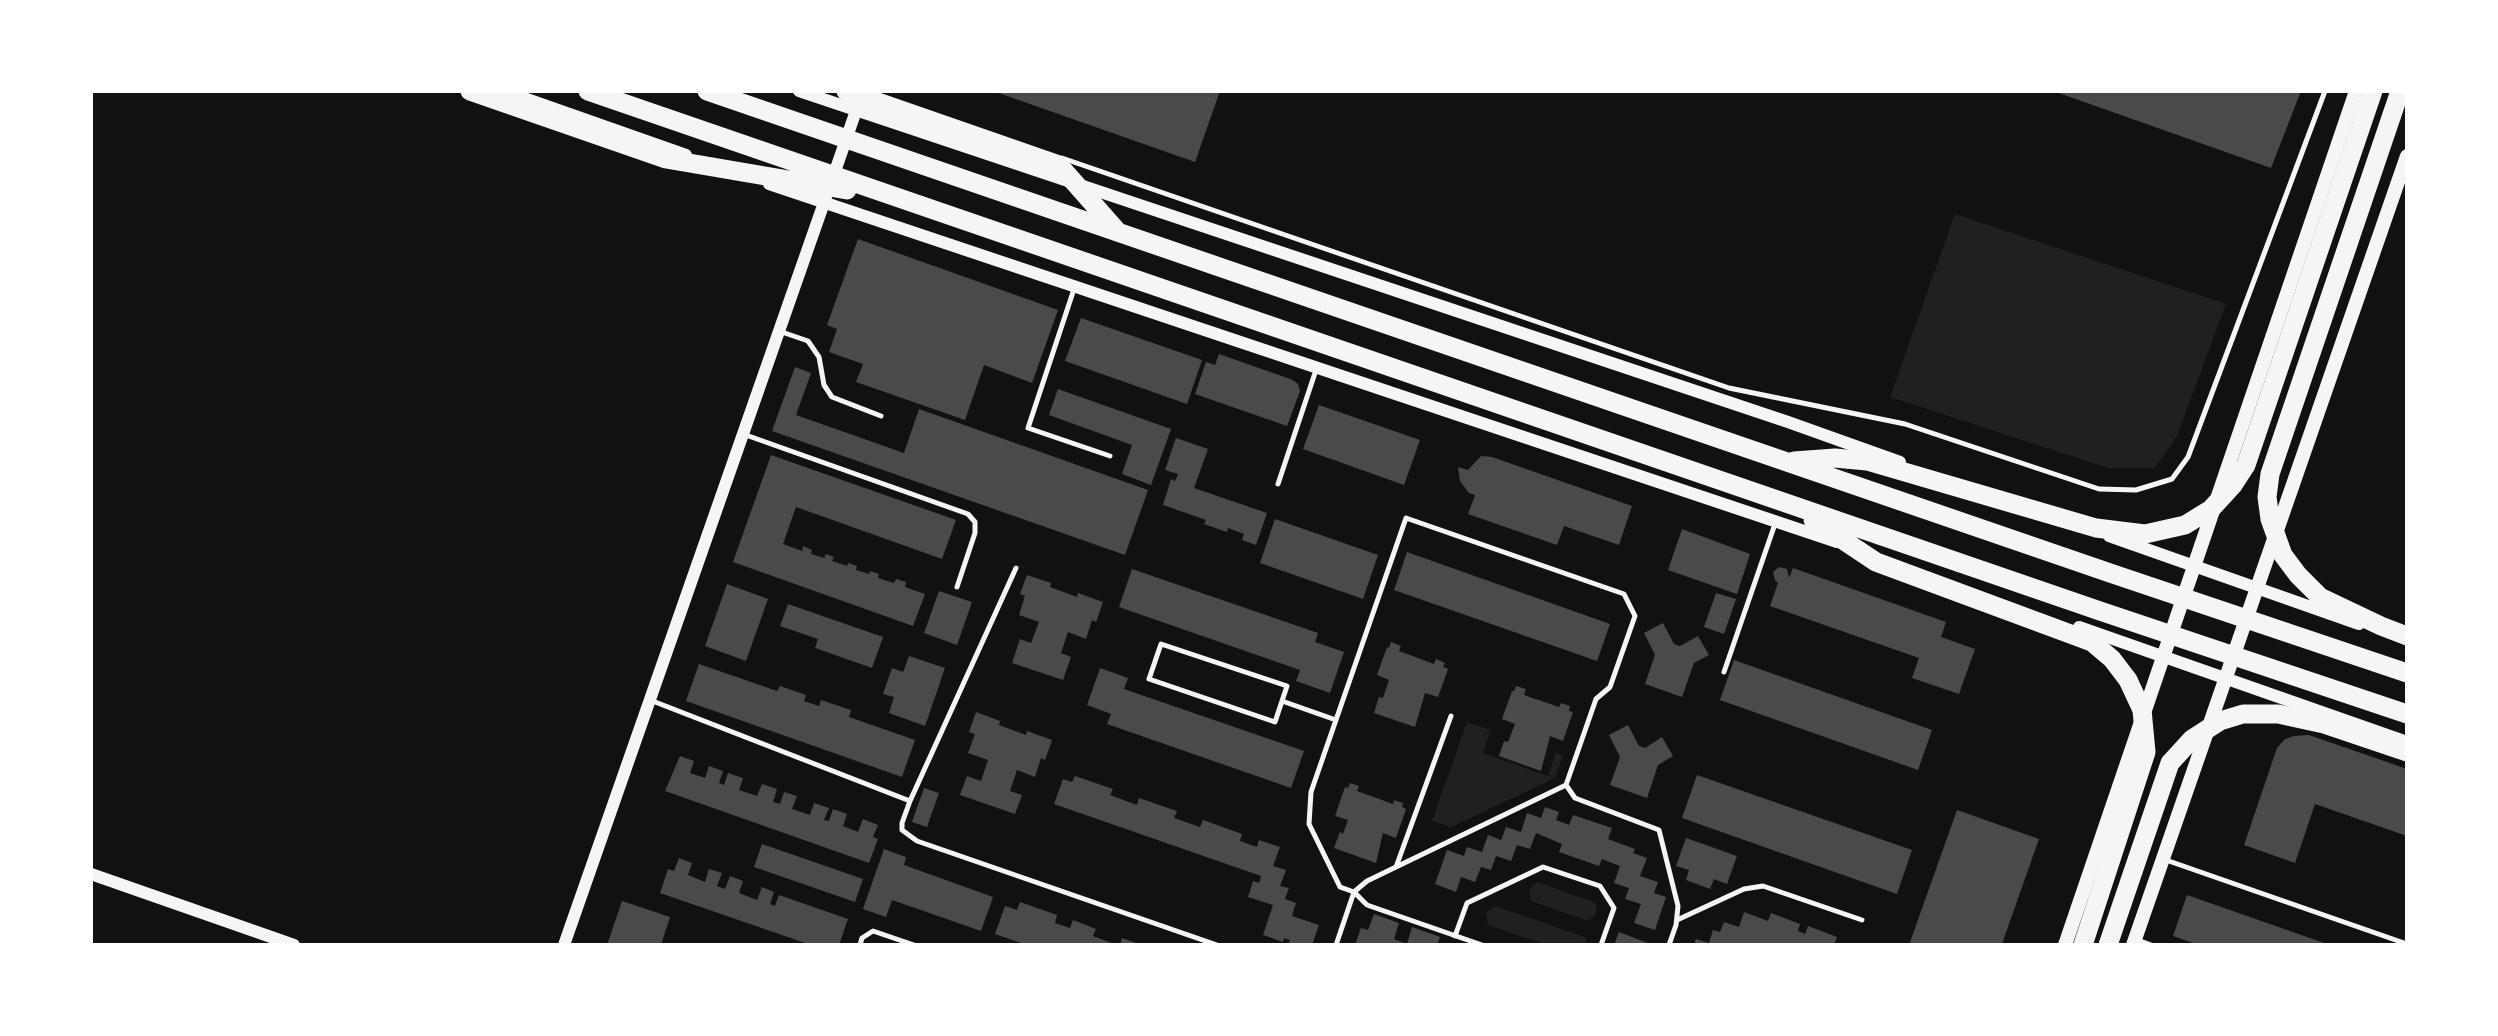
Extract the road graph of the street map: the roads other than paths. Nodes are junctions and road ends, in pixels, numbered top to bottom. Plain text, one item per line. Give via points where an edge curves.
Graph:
1 (470, 91) edge
2 (505, 91) edge
3 (588, 91) edge
4 (707, 91) edge
5 (799, 91) edge
6 (846, 91) edge
7 (863, 91) edge
8 (2325, 91) edge
9 (2356, 91) edge
10 (2373, 91) edge
11 (2400, 91) edge
12 (856, 110) junction
13 (1055, 155) dead end
14 (2407, 156) edge
15 (904, 200) junction
16 (824, 202) junction
17 (1118, 233) junction
18 (1075, 286) junction
19 (779, 331) junction
20 (1317, 367) junction
21 (881, 416) dead end
22 (743, 434) junction
23 (1110, 456) dead end
24 (1784, 461) junction
25 (1278, 484) dead end
26 (1789, 504) junction
27 (1776, 521) junction
28 (2194, 566) junction
29 (1016, 568) dead end
30 (957, 587) dead end
31 (2257, 588) junction
32 (2407, 636) edge
33 (2407, 642) edge
34 (2163, 656) junction
35 (1724, 673) dead end
36 (2407, 673) edge
37 (2226, 678) junction
38 (650, 700) junction
39 (1282, 701) junction
40 (2407, 714) edge
41 (1451, 716) dead end
42 (1336, 720) junction
43 (2407, 742) edge
44 (2407, 752) edge
45 (1566, 785) junction
46 (910, 801) junction
47 (2163, 859) junction
48 (1396, 867) junction
49 (91, 874) edge
50 (1354, 892) junction
51 (1677, 919) junction
52 (1862, 920) dead end
53 (1455, 936) junction
54 (2110, 937) edge
55 (2134, 942) edge
56 (2407, 944) edge
57 (294, 945) edge
58 (564, 945) edge
59 (860, 945) edge
60 (914, 945) edge
61 (1217, 945) edge
62 (1336, 945) edge
63 (1482, 945) edge
64 (1601, 945) edge
65 (1670, 945) edge
66 (2065, 945) edge
67 (2083, 945) edge
68 (2151, 945) edge

1 - 15 highway via 666,159
2 - 16 street
3 - 15 highway
4 - 17 highway
5 - 12 street
6 - 17 highway via 1059,165
7 - 12 street
8 - 13 lane via 2188,457 2172,479 2136,490 2099,489 1905,424 1729,388
9 - 28 main road
10 - 24 highway via 2246,465 2211,509 2185,525 2145,534 2096,528 1867,461
11 - 32 highway via 2270,474 2267,497 2283,555 2320,597
12 - 16 street
12 - 28 street via 1788,422
14 - 31 main road
15 - 26 highway
16 - 18 street
16 - 19 street
17 - 24 highway
18 - 20 street
18 - 23 lane via 1028,428
19 - 21 lane via 808,341 819,357 824,385 832,397
19 - 22 street
20 - 25 lane
20 - 27 street
22 - 30 lane via 968,514 975,522 975,533
22 - 38 street
24 - 36 highway
26 - 40 highway
26 - 67 highway via 1876,562 2092,642 2128,680 2142,709 2146,752
27 - 34 street
27 - 35 lane
28 - 31 street
28 - 34 main road
29 - 46 lane
31 - 33 street
31 - 37 main road
34 - 37 street
34 - 66 main road
37 - 43 street
37 - 47 main road
38 - 46 lane
38 - 58 street
39 - 39 lane via 1287,686 1161,644 1149,679 1275,722
39 - 42 lane
41 - 48 lane
42 - 45 lane via 1406,518 1624,594 1635,616 1610,687 1596,699
42 - 50 lane via 1311,792 1309,824 1340,887
44 - 54 highway via 2278,714 2243,714 2220,721 2192,739 2170,763
45 - 48 lane
45 - 51 lane via 1575,798 1659,830 1678,906
46 - 61 lane via 902,830 917,841
47 - 55 main road
47 - 56 lane
48 - 50 lane
49 - 57 street
50 - 53 lane via 1367,905
50 - 62 lane
51 - 52 lane via 1744,889 1763,886
51 - 65 lane
53 - 63 lane
53 - 64 lane via 1467,904 1544,867 1600,886 1614,908
55 - 68 lane
59 - 60 lane via 862,937 873,930

